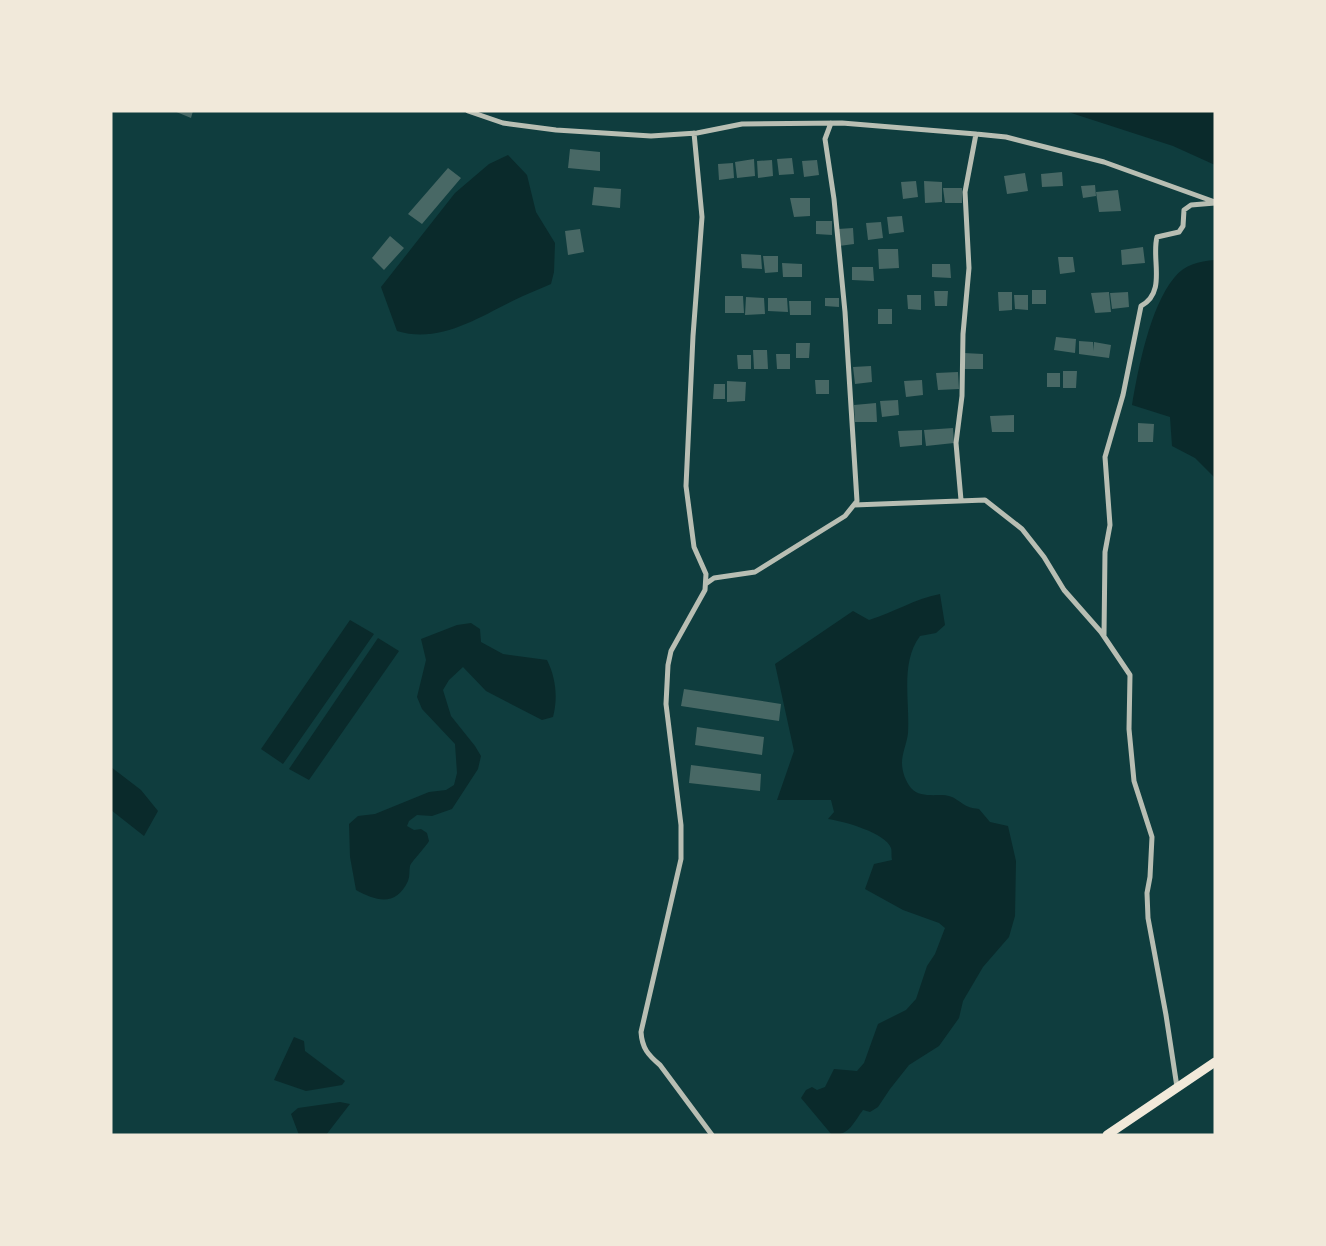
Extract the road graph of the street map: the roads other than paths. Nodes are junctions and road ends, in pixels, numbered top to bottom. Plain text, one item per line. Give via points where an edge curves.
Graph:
1 (468, 111) edge
2 (831, 123) junction
3 (694, 133) junction
4 (976, 134) junction
5 (1215, 202) edge
6 (961, 500) junction
7 (854, 505) junction
8 (706, 583) junction
9 (1104, 636) junction
10 (1215, 1062) edge
11 (1176, 1087) junction
12 (712, 1135) edge
13 (1107, 1135) edge

1 - 3 street via 503,122 556,130 651,136
2 - 3 street via 742,124
2 - 4 street
2 - 7 street via 825,139 845,312 857,496
3 - 8 street via 702,217 686,486 694,546 704,567
4 - 5 street via 1006,137 1104,162
4 - 6 street via 965,192 969,268 962,396 956,443
5 - 9 street via 1184,210 1180,232 1157,237 1154,251 1158,275 1156,286 1141,306 1122,400 1105,458 1110,525 1104,552
6 - 7 street
6 - 9 street via 985,500 1022,529 1064,590
7 - 8 street via 844,516 755,572 714,578
8 - 12 street via 671,651 668,665 666,704 681,825 681,859 641,1032 642,1045
9 - 11 street via 1130,675 1129,729 1134,781 1152,837 1148,918
10 - 11 main road
11 - 13 main road

